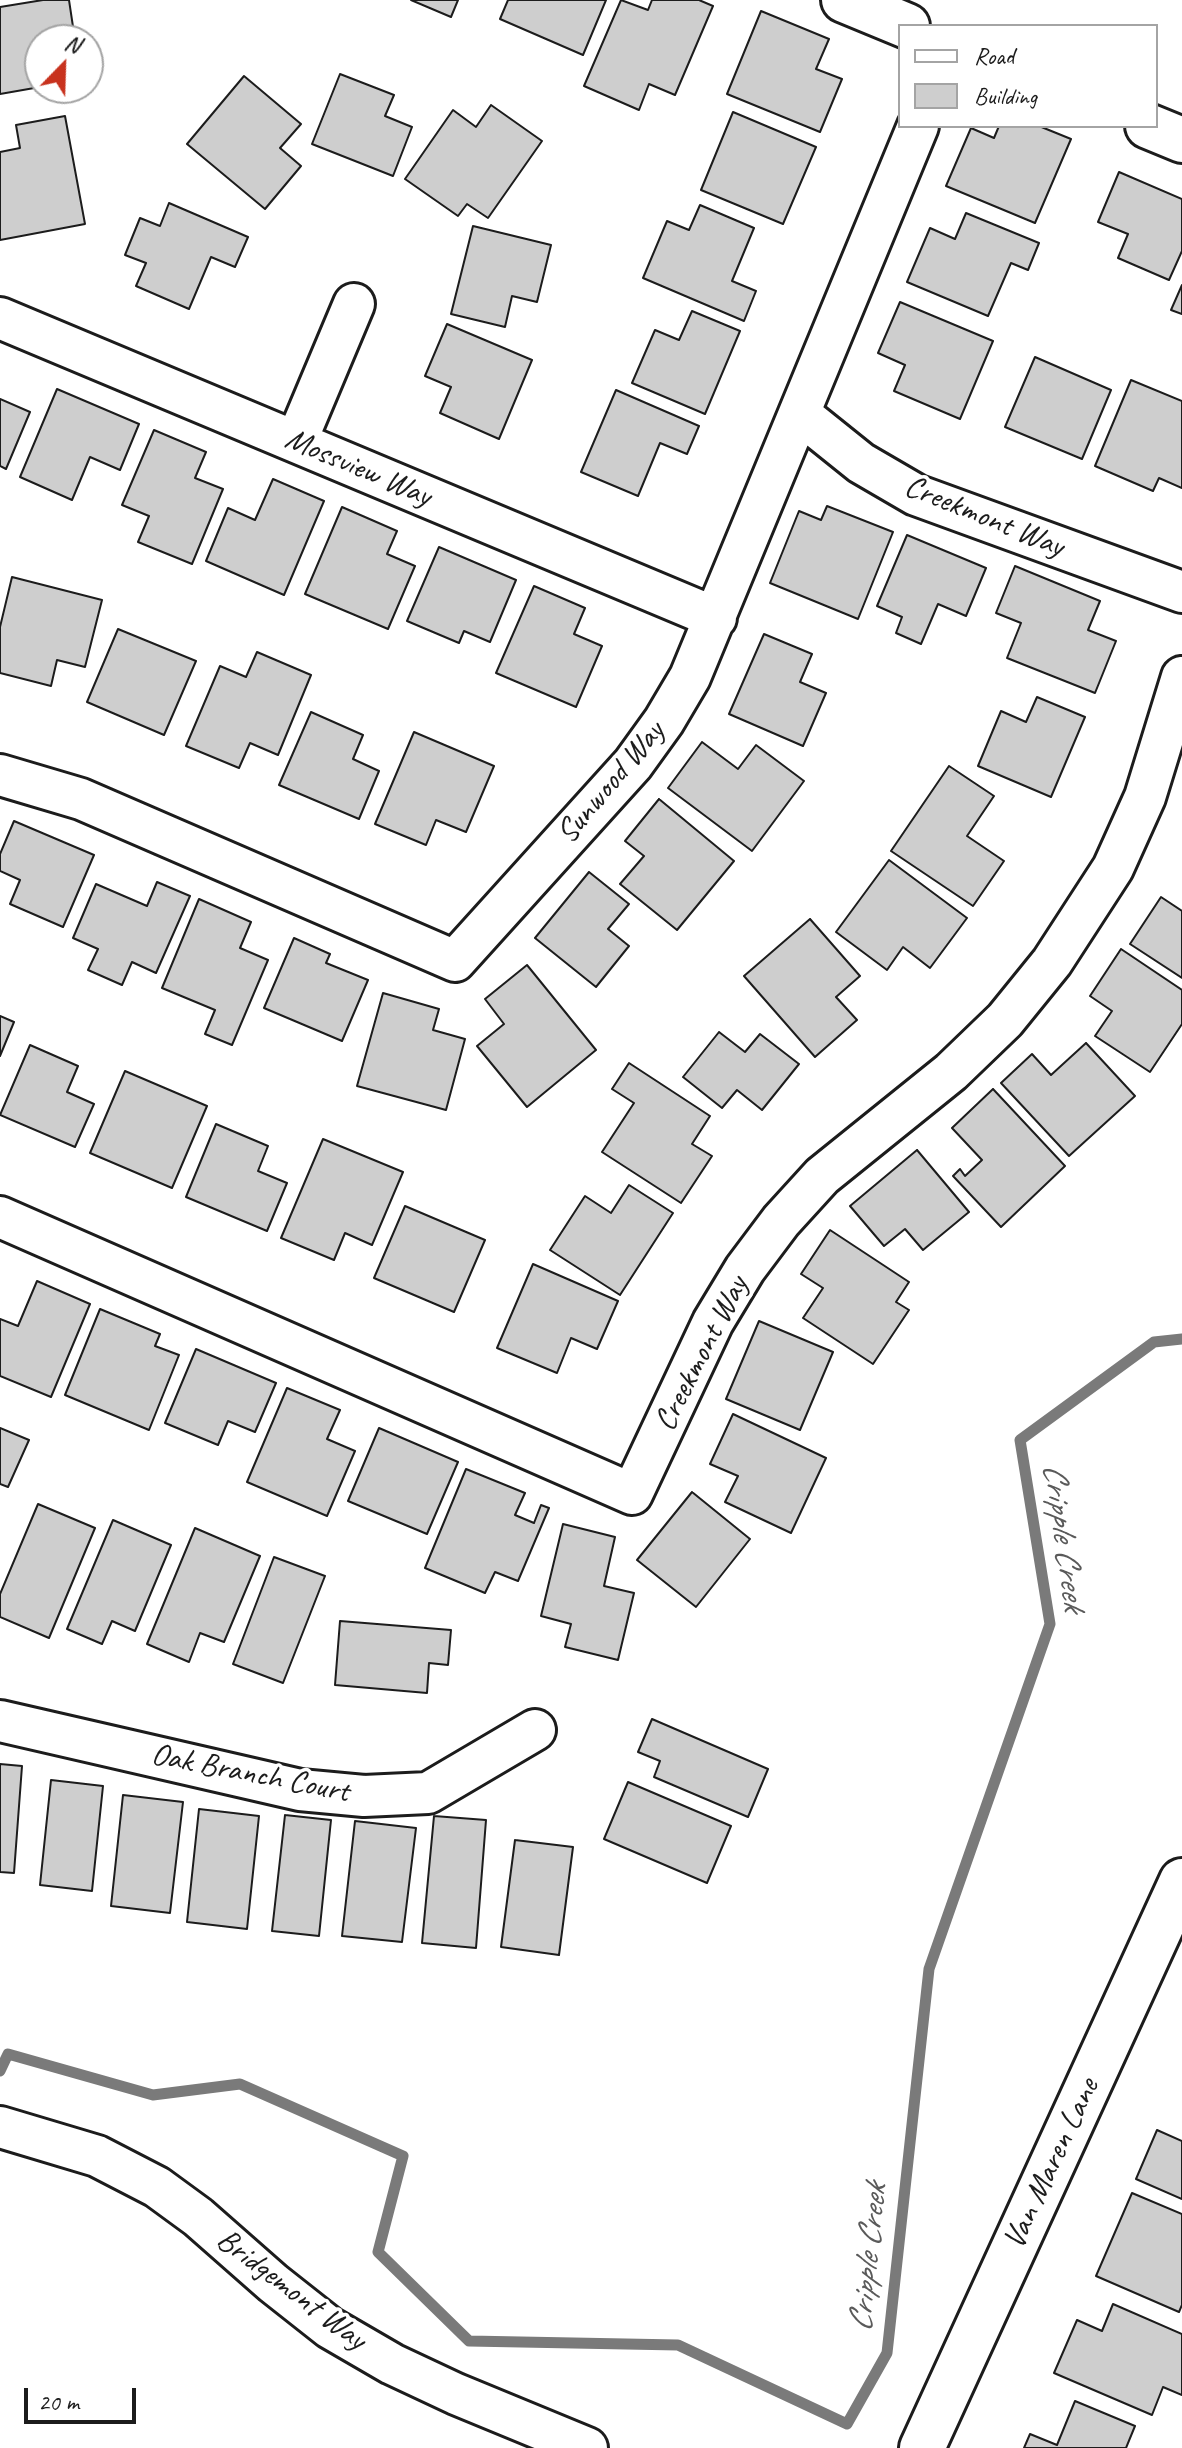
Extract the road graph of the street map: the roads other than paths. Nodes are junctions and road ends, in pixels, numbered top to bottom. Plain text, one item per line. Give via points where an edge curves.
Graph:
1 (844, 0) edge
2 (902, 24) edge
3 (917, 128) edge
4 (1153, 128) edge
5 (1182, 140) edge
6 (354, 304) dead end
7 (0, 318) edge
8 (800, 414) junction
9 (296, 442) junction
10 (1182, 592) edge
11 (716, 618) junction
12 (1182, 677) edge
13 (0, 775) edge
14 (0, 1217) edge
15 (0, 1721) edge
16 (535, 1730) dead end
17 (1182, 1881) edge
18 (10, 2129) edge
19 (579, 2446) edge
20 (922, 2448) edge

1 - 2 main road
3 - 8 street, Sunwood Way
4 - 5 main road
6 - 9 street
7 - 9 street, Mossview Way
8 - 10 street, Creekmont Way via 861,463 916,495
8 - 11 street, Sunwood Way
9 - 11 street, Mossview Way
11 - 13 street, Sunwood Way via 690,677 633,764 455,961 81,799
12 - 14 street, Creekmont Way via 1145,797 1126,839 1052,962 1005,1020 951,1072 822,1176 781,1221 713,1322 632,1494
15 - 16 street, Oak Branch Court via 300,1790 364,1796 428,1793
17 - 20 main road, Van Maren Lane
18 - 19 street, Bridgemont Way via 97,2156 157,2187 330,2328 392,2364

